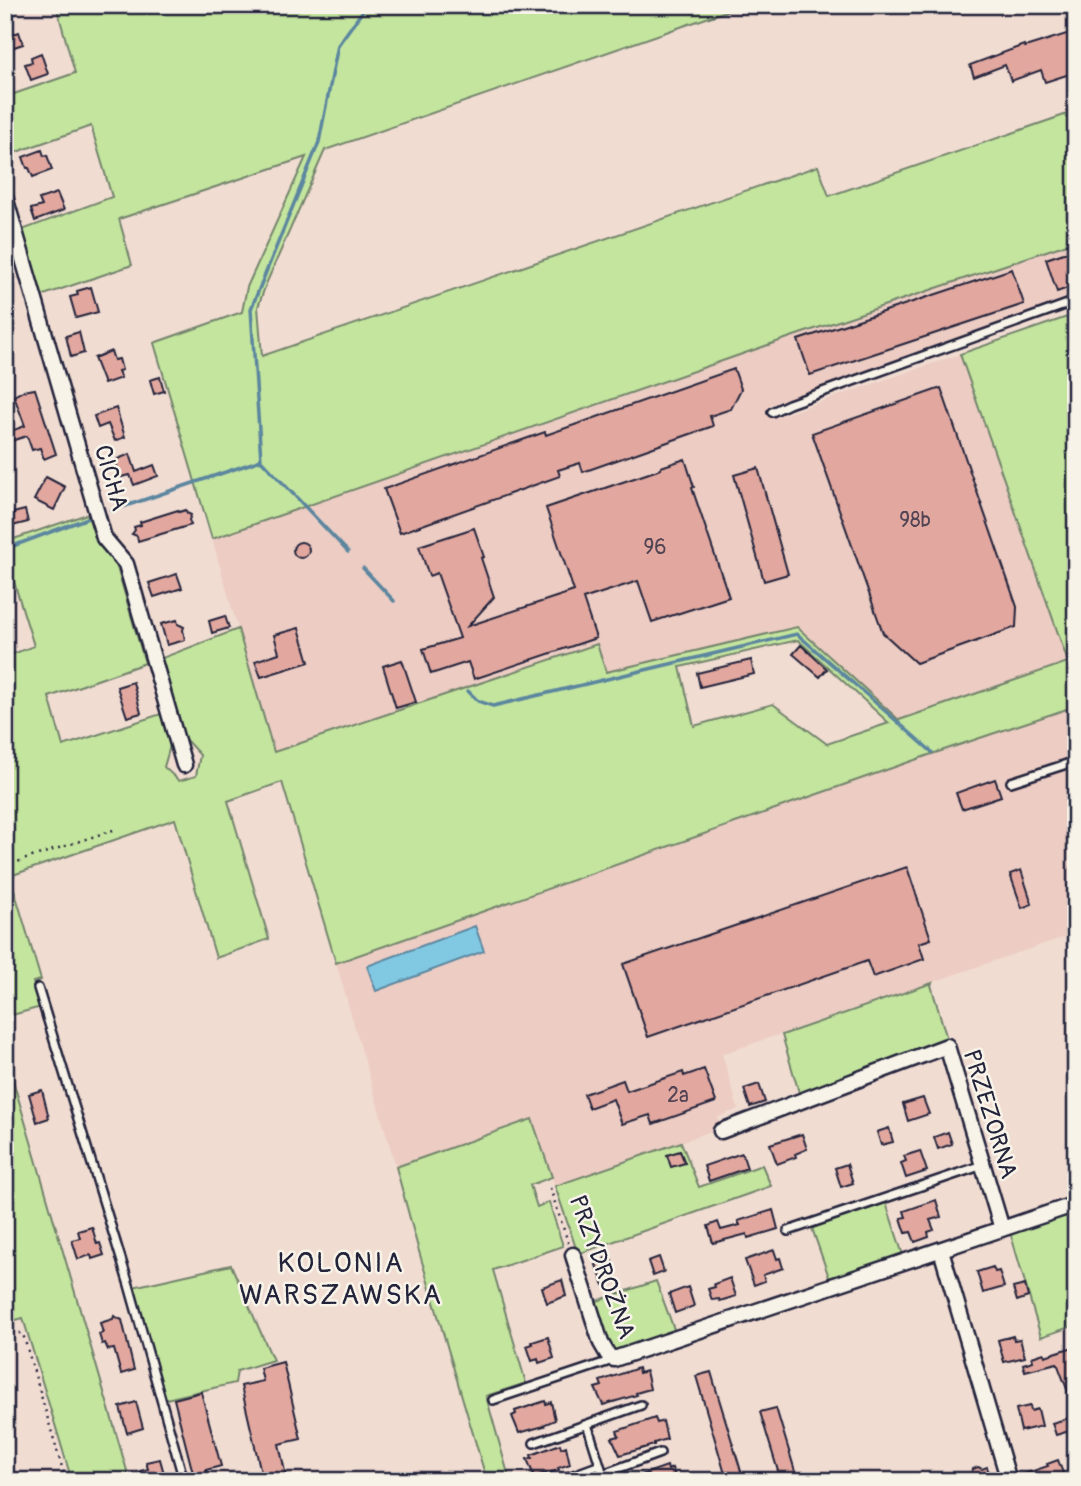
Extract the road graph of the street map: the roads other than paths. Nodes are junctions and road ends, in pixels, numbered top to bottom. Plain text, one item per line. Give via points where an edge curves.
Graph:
1 (5, 197) edge
2 (1076, 301) edge
3 (772, 412) dead end
4 (1076, 761) edge
5 (184, 765) dead end
6 (1012, 782) dead end
7 (38, 988) dead end
8 (720, 1130) dead end
9 (983, 1165) junction
10 (1076, 1204) edge
11 (1002, 1229) junction
12 (788, 1231) dead end
13 (941, 1250) junction
14 (573, 1255) road end
15 (614, 1359) junction
16 (493, 1400) dead end
17 (641, 1405) dead end
18 (587, 1424) junction
19 (534, 1443) dead end
20 (660, 1453) dead end
21 (600, 1465) junction
22 (604, 1478) edge
23 (184, 1481) edge
24 (557, 1481) edge
25 (1009, 1481) edge

1 - 5 street, CICHA via 104,538 126,564
2 - 3 lane
4 - 6 lane
7 - 23 lane
8 - 9 street, PRZEZORNA via 947,1046
9 - 11 street, PRZEZORNA
9 - 12 lane
10 - 11 street
11 - 13 street
13 - 15 street
13 - 25 street
14 - 15 street, PRZYDROŻNA via 601,1342
15 - 16 lane
17 - 18 lane
18 - 19 lane
18 - 21 lane
20 - 22 lane
21 - 22 lane
21 - 24 lane

